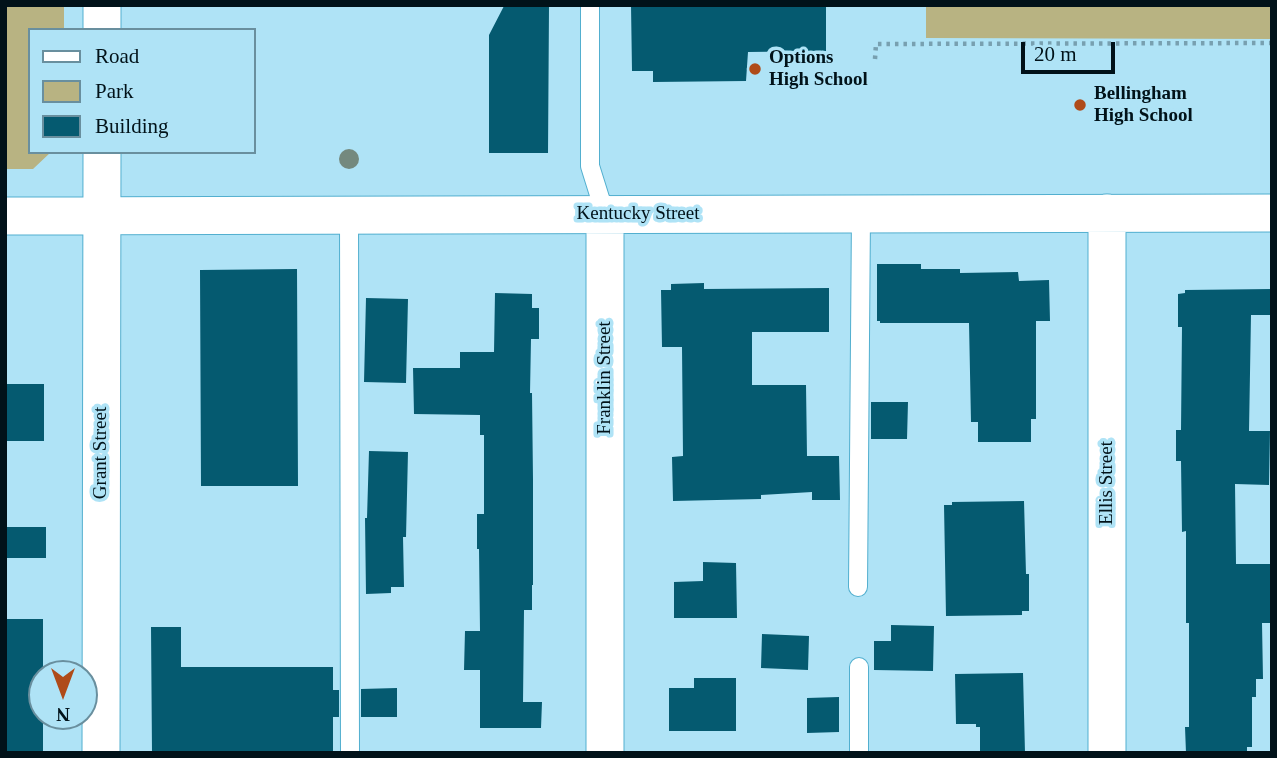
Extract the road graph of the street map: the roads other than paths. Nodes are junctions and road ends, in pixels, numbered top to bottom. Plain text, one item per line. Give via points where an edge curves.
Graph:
1 (102, 5) edge
2 (590, 5) edge
3 (102, 28) edge
4 (102, 154) edge
5 (1107, 213) junction
6 (1272, 213) edge
7 (606, 214) junction
8 (860, 214) junction
9 (102, 215) junction
10 (349, 215) junction
11 (5, 216) edge
12 (858, 587) dead end
13 (859, 667) dead end
14 (101, 753) edge
15 (349, 753) edge
16 (605, 753) edge
17 (859, 753) edge
18 (1107, 753) edge

1 - 3 street
2 - 7 lane, Franklin Street via 590,166
4 - 9 street, Grant Street
5 - 6 street, Kentucky Street
5 - 8 street, Kentucky Street
5 - 18 street, Ellis Street
7 - 8 street, Kentucky Street
7 - 10 street, Kentucky Street
7 - 16 street, Franklin Street
8 - 12 lane
9 - 10 street, Kentucky Street
9 - 11 street, Kentucky Street
9 - 14 street, Grant Street
10 - 15 lane
13 - 17 lane

